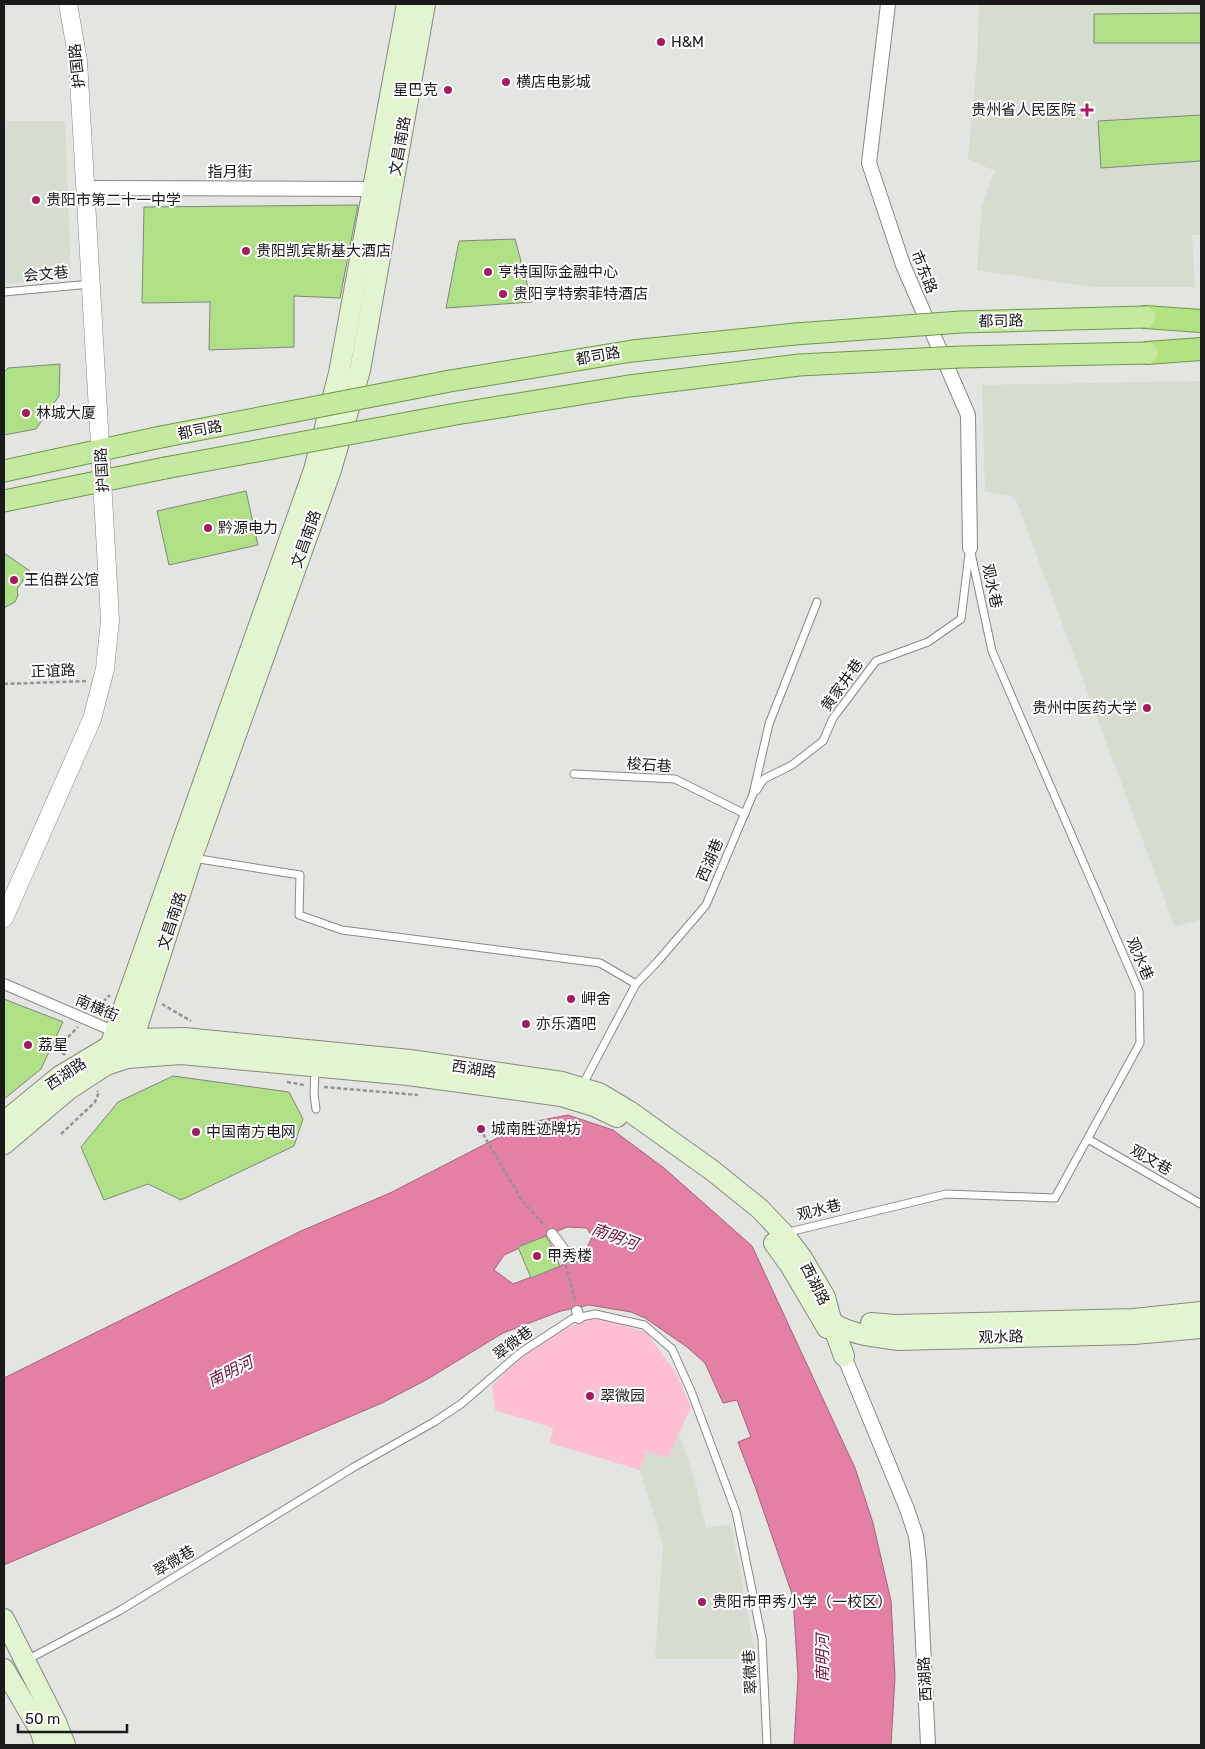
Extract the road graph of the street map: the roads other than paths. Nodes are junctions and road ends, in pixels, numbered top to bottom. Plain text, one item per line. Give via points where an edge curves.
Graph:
1 (68, 4) edge
2 (408, 4) edge
3 (425, 4) edge
4 (888, 4) edge
5 (86, 188) junction
6 (373, 189) junction
7 (91, 284) junction
8 (4, 292) edge
9 (1201, 311) edge
10 (1146, 317) junction
11 (1201, 321) edge
12 (1201, 349) edge
13 (1147, 353) junction
14 (1201, 357) edge
15 (100, 450) junction
16 (4, 471) edge
17 (102, 481) junction
18 (4, 501) edge
19 (970, 548) junction
20 (817, 602) dead end
21 (574, 774) dead end
22 (753, 794) junction
23 (745, 814) junction
24 (192, 858) junction
25 (4, 918) edge
26 (4, 984) edge
27 (636, 984) junction
28 (120, 1039) junction
29 (181, 1054) junction
30 (127, 1058) junction
31 (314, 1076) junction
32 (577, 1093) junction
33 (316, 1109) dead end
34 (4, 1122) edge
35 (1088, 1139) junction
36 (4, 1144) edge
37 (1201, 1204) edge
38 (782, 1233) junction
39 (552, 1234) road end
40 (566, 1253) road end
41 (818, 1299) junction
42 (1201, 1312) edge
43 (832, 1323) junction
44 (1201, 1328) edge
45 (844, 1356) junction
46 (4, 1619) edge
47 (26, 1660) junction
48 (4, 1669) edge
49 (45, 1745) edge
50 (65, 1745) edge
51 (767, 1745) edge
52 (928, 1745) edge

1 - 5 street, 护国路 via 78,61
2 - 6 main road, 文昌南路
3 - 24 main road, 文昌南路 via 360,370 331,470
4 - 19 street, 市东路 via 869,162 903,265 968,415
5 - 6 street, 指月街
5 - 7 street, 护国路
6 - 28 main road, 文昌南路 via 339,373 314,470
7 - 8 lane, 会文巷
7 - 15 street, 护国路
9 - 10 main road, 都司路
10 - 11 highway
10 - 15 main road, 都司路, bridge via 961,322 796,334 632,351 450,381
12 - 13 highway
13 - 14 main road, 都司路
13 - 17 main road, 都司路, bridge via 961,357 742,372 514,405
15 - 16 main road, 都司路
15 - 17 street, 护国路
17 - 18 main road, 都司路
17 - 25 street, 护国路 via 110,620 106,669 92,719
19 - 22 lane, 黄家井巷 via 961,618 928,642 876,661 834,718 823,741 792,765 764,779
19 - 35 lane, 观水巷 via 992,651 1139,991 1140,1043
20 - 22 lane, 西湖巷 via 769,724
21 - 23 lane, 梭石巷 via 675,779
22 - 23 lane, 西湖巷
23 - 27 lane, 西湖巷 via 706,905
24 - 27 lane via 300,874 299,915 342,930 600,963
24 - 28 main road, 文昌南路
26 - 28 street, 南横街
27 - 32 lane, 西湖巷
28 - 29 street, 南横街
28 - 30 main road, 文昌南路
28 - 32 main road, 西湖路 via 184,1038 410,1060 562,1082
28 - 34 main road, 西湖路 via 60,1076
29 - 30 main road, 西湖路
29 - 31 main road, 西湖路
30 - 36 main road, 西湖路 via 106,1065 69,1089
31 - 32 main road, 西湖路 via 408,1075 561,1096
31 - 33 lane
32 - 38 main road, 西湖路 via 599,1092 630,1111 760,1209
32 - 41 main road, 西湖路 via 622,1120 752,1219
35 - 37 lane, 观文巷
35 - 38 lane, 观水巷 via 1056,1198 946,1194
38 - 41 main road, 西湖路 via 802,1258
39 - 40 street
41 - 42 main road, 观水路 via 867,1323 894,1326 1134,1319
41 - 43 main road, 观水路
41 - 45 main road, 西湖路
43 - 44 main road, 观水路 via 863,1335 898,1340 1134,1334
43 - 45 main road, 西湖路
45 - 52 street, 西湖路 via 916,1536
46 - 47 main road
47 - 50 main road
47 - 51 lane, 翠微巷 via 119,1611 354,1467 434,1422 462,1404 520,1353 578,1314 595,1314 644,1324 672,1348 691,1390 736,1512 762,1639
48 - 49 main road via 40,1730

